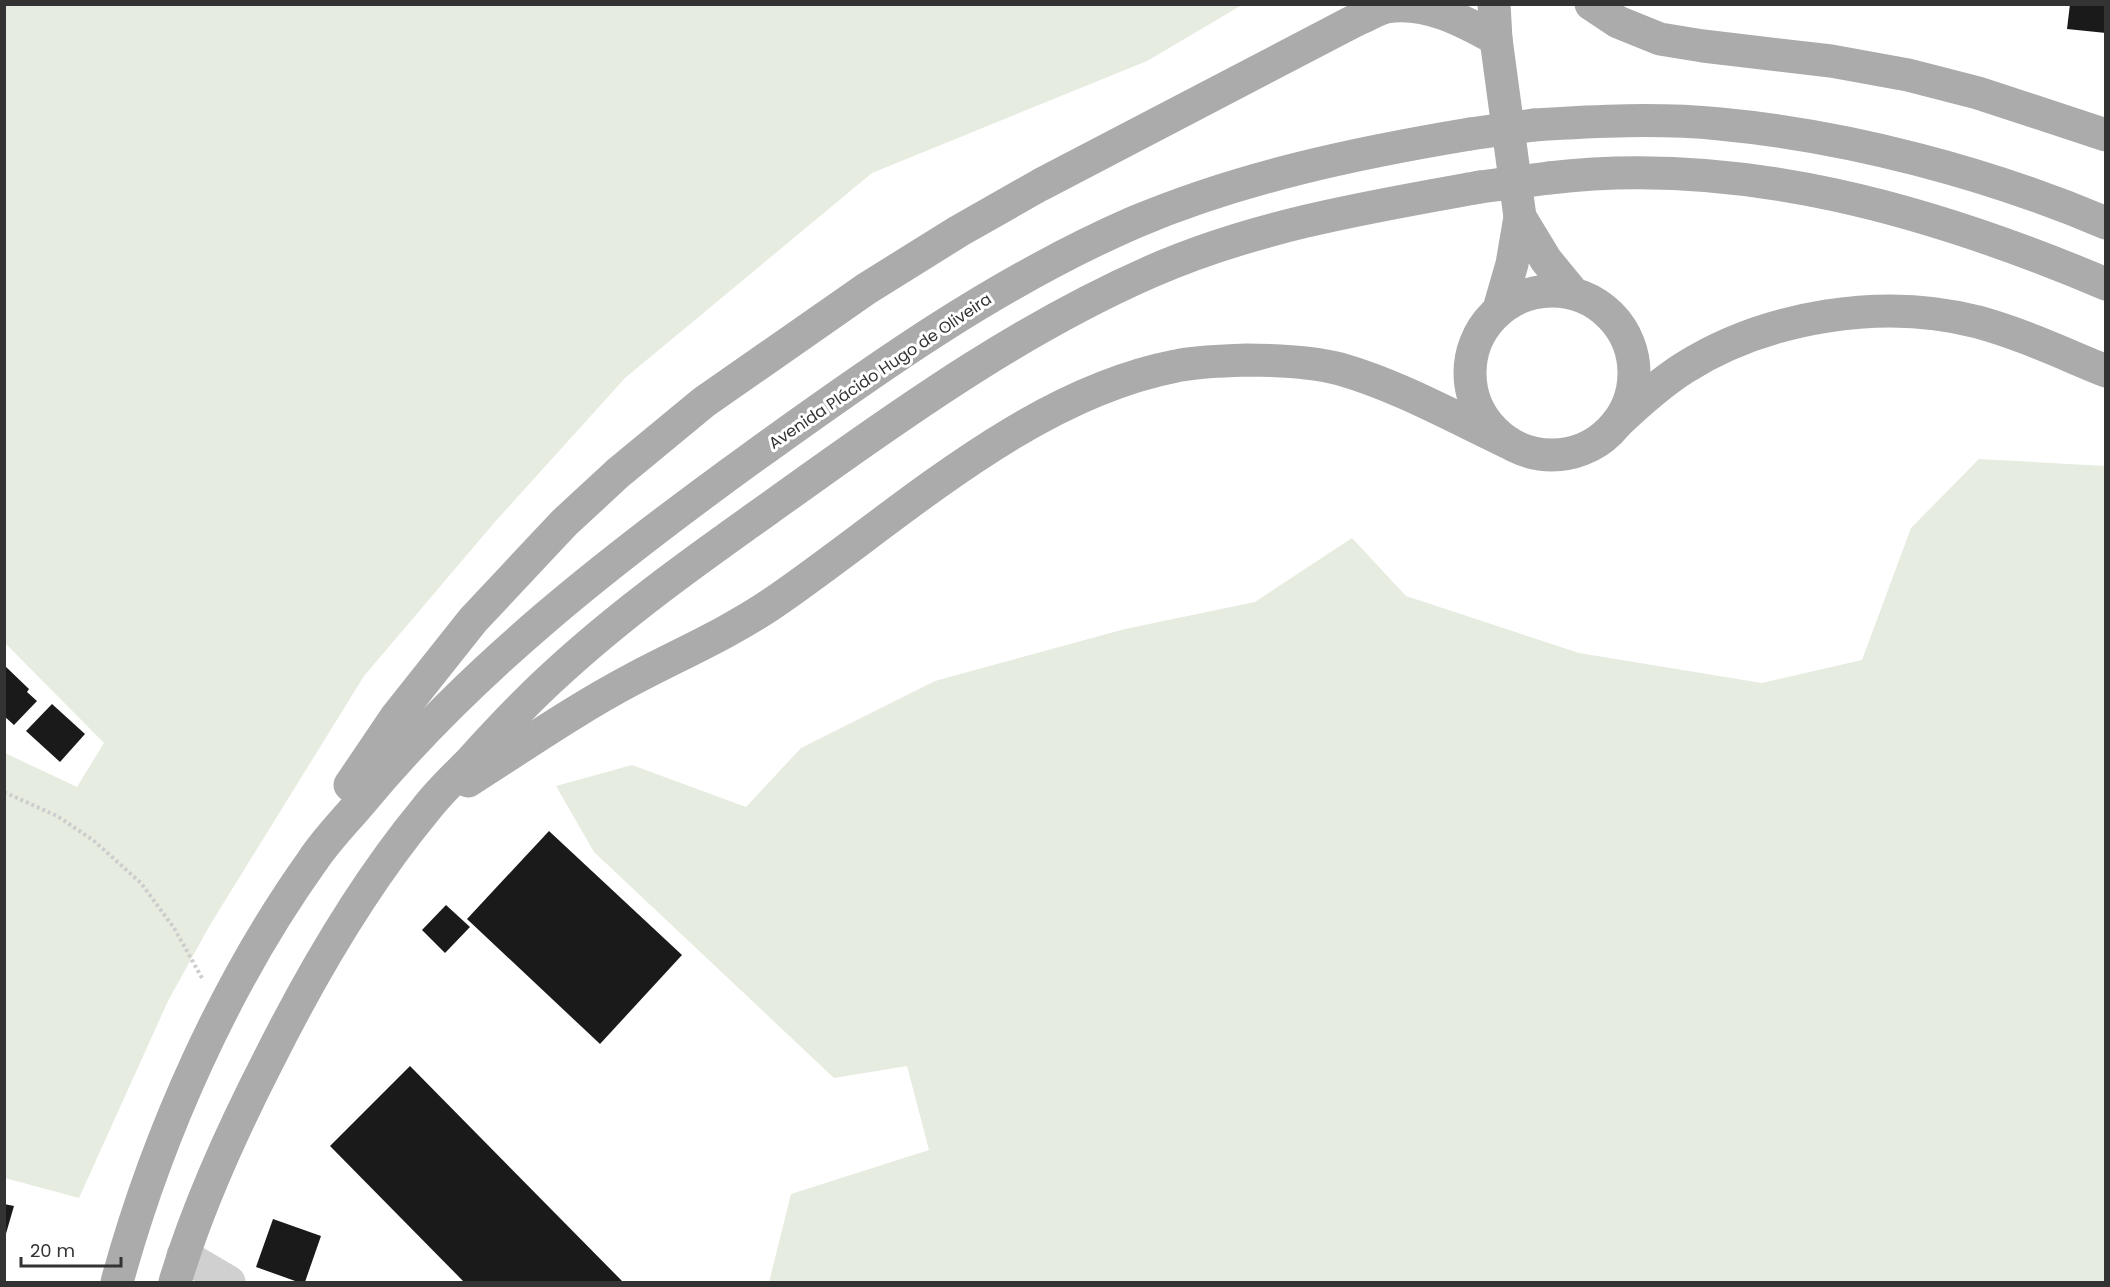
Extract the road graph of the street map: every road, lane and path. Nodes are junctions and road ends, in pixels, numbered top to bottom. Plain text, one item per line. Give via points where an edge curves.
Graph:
1 (1494, 4) edge
2 (1591, 4) edge
3 (1364, 12) edge
4 (1496, 39) junction
5 (2106, 135) edge
6 (1520, 217) junction
7 (2106, 223) edge
8 (2106, 284) edge
9 (1573, 293) junction
10 (1499, 309) junction
11 (2106, 371) edge
12 (1617, 423) junction
13 (1507, 442) junction
14 (4, 792) edge
15 (426, 808) junction
16 (314, 858) junction
17 (221, 1013) junction
18 (179, 1269) edge
19 (117, 1282) edge
20 (229, 1282) edge

1 - 4 main road
2 - 5 main road via 1618,22 1660,39 1908,75 1978,93
3 - 4 main road via 1405,5 1432,8
3 - 16 main road via 959,231 866,289 704,402 564,523 473,620 396,717 344,794
4 - 6 main road
6 - 9 main road via 1545,260
6 - 10 main road
7 - 16 main road, Avenida Plácido Hugo de Oliveira, bridge via 2013,189 1862,147 1720,123 1653,120 1534,125 1470,134 1349,157 1198,199 1061,257 986,298 914,343 707,491 522,637 450,703 395,761
8 - 15 main road, bridge via 1958,227 1804,188 1689,173 1592,173 1480,188 1324,217 1221,245 1150,272 989,357 820,472 607,629 495,734
9 - 10 main road via 1547,290 1521,295
9 - 12 main road via 1598,304 1617,323 1630,346 1634,373 1630,400
10 - 13 main road via 1482,328 1472,351 1469,377 1474,403 1488,425
11 - 12 main road via 1978,322 1899,311 1849,314 1806,320 1727,346 1686,367
12 - 13 main road via 1599,440 1578,451 1554,455 1529,452
13 - 15 main road via 1394,387 1338,369 1281,360 1220,361 1176,366 1128,378 1015,430 764,609 592,701
14 - 17 path via 57,816 93,840 141,883 174,928
15 - 18 main road via 335,937 287,1023 220,1163
16 - 17 main road, Avenida Plácido Hugo de Oliveira
17 - 19 main road, Avenida Plácido Hugo de Oliveira via 174,1116
18 - 20 lane

